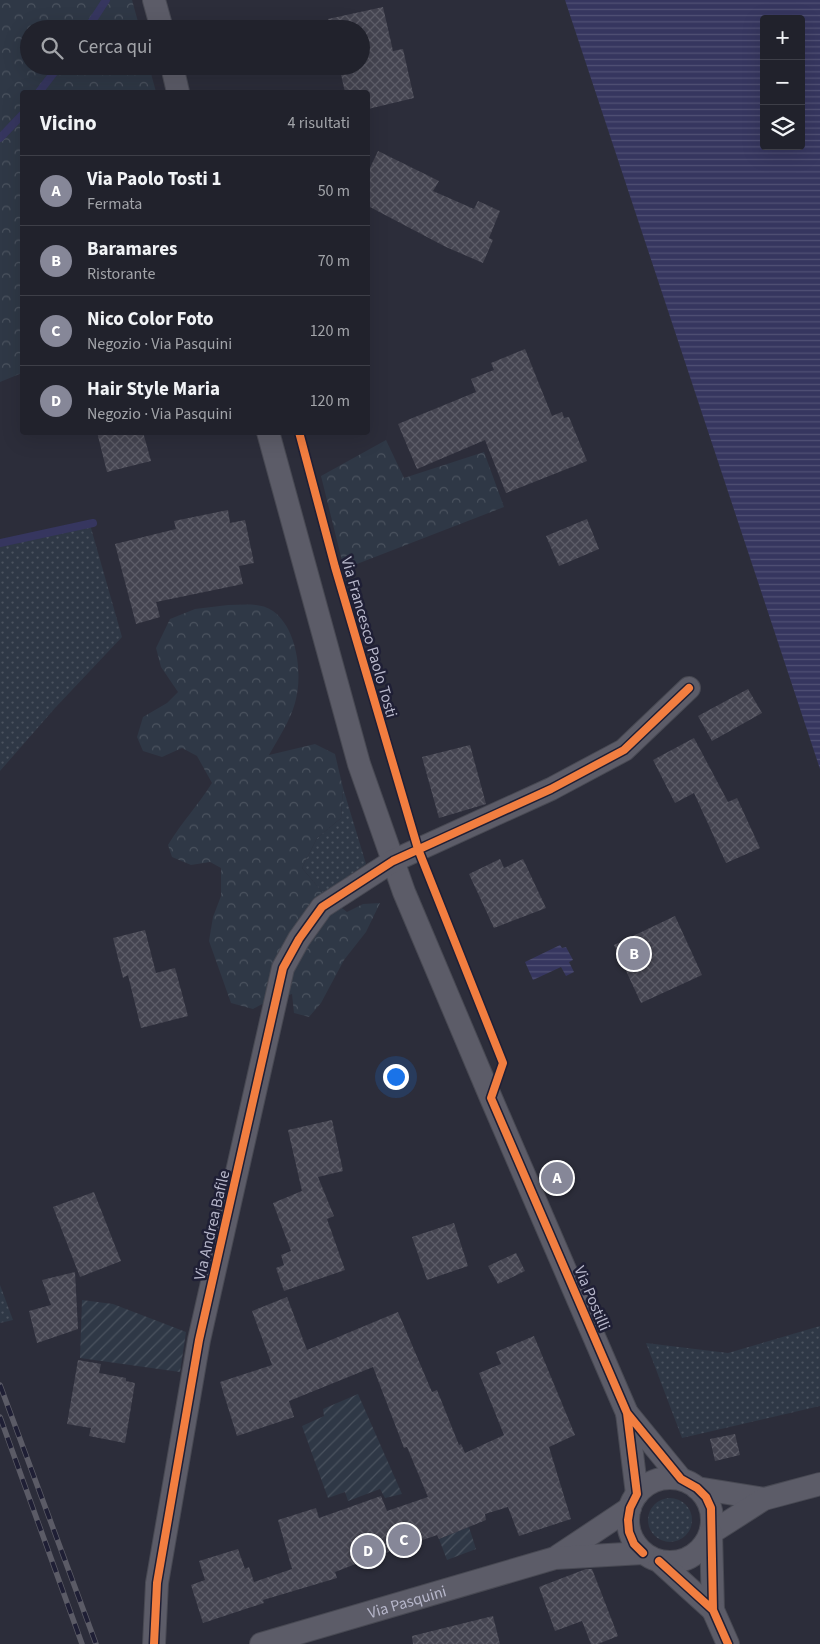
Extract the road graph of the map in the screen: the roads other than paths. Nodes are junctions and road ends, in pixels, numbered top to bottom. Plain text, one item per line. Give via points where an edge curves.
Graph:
1 (154, 0) edge
2 (160, 20) edge
3 (174, 75) edge
4 (178, 90) edge
5 (269, 435) edge
6 (689, 688) dead end
7 (393, 861) junction
8 (628, 1413) junction
9 (689, 1484) junction
10 (820, 1484) edge
11 (764, 1499) junction
12 (633, 1501) junction
13 (711, 1533) junction
14 (651, 1557) junction
15 (555, 1558) junction
16 (713, 1610) junction
17 (309, 1637) edge
18 (154, 1644) edge
19 (261, 1644) edge
20 (728, 1644) edge

1 - 2 street
3 - 4 street
5 - 7 street via 333,678
6 - 7 street via 624,750 551,789
7 - 8 street, Via Postilli via 491,1098
7 - 18 street, Via Andrea Bafile via 322,907 283,968 199,1340 157,1583
8 - 9 street, Via Postilli
8 - 12 street, Via Postilli
9 - 11 street
9 - 12 street via 657,1480
9 - 13 street via 706,1497 711,1508
10 - 11 street
11 - 13 street
12 - 14 street via 629,1532 634,1544
12 - 15 street, Via Pasquini
13 - 14 street via 706,1544 685,1560 672,1563
13 - 16 street
14 - 15 street, Via Pasquini
14 - 16 street
15 - 17 street, Via Pasquini
16 - 20 street
17 - 19 street, Via Pasquini

